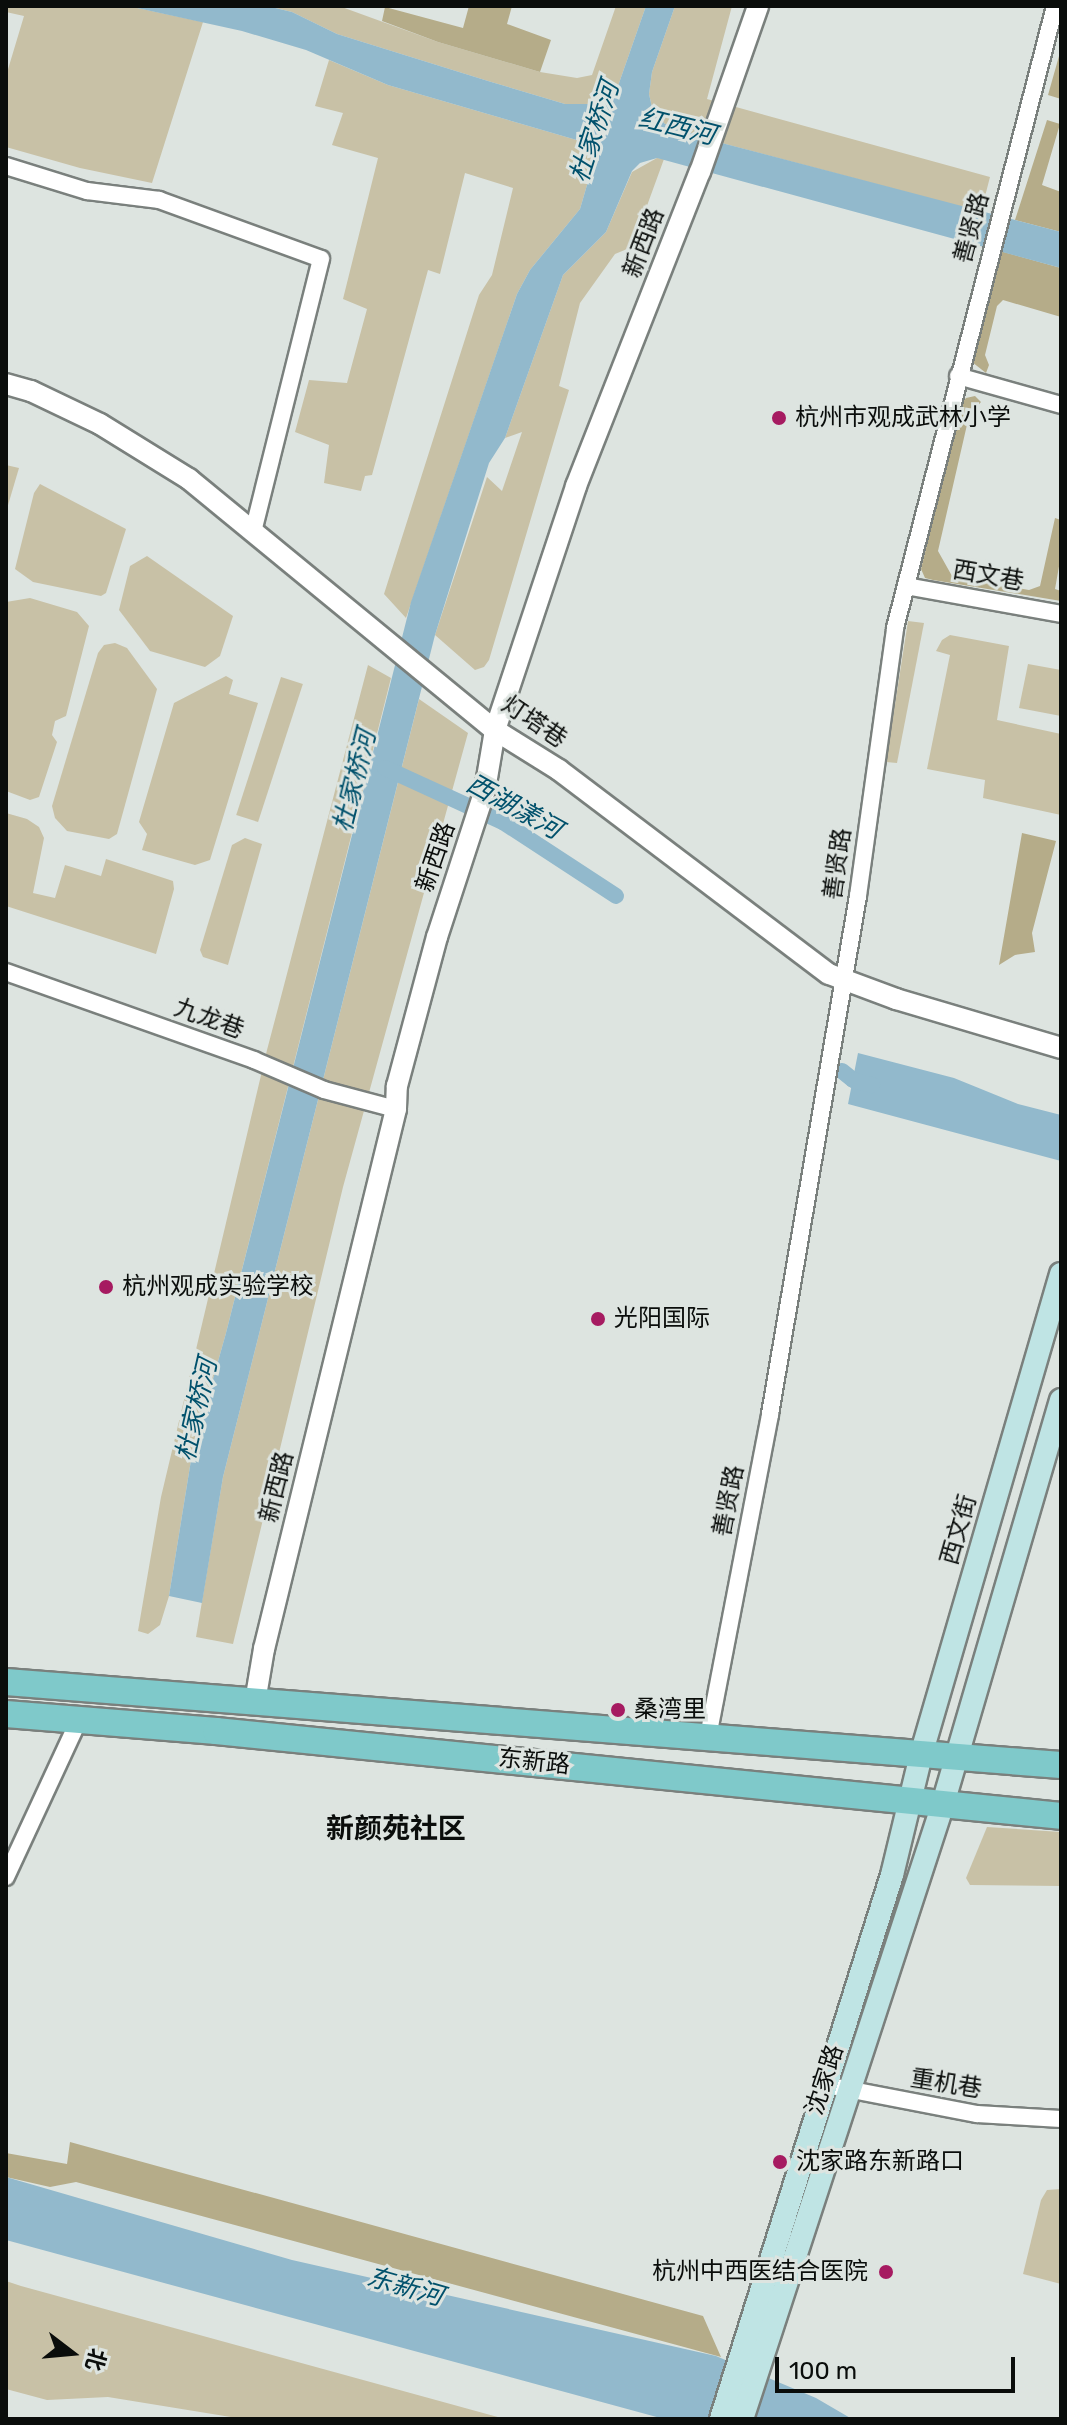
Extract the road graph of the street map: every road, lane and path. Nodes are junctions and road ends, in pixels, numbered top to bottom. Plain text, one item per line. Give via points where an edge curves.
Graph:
1 (758, 6) edge
2 (1055, 6) edge
3 (6, 166) edge
4 (958, 376) junction
5 (6, 384) edge
6 (1061, 405) edge
7 (253, 531) junction
8 (906, 586) junction
9 (1061, 614) edge
10 (495, 730) junction
11 (6, 972) edge
12 (844, 982) junction
13 (1061, 1048) edge
14 (396, 1109) junction
15 (1061, 1274) edge
16 (1061, 1400) edge
17 (6, 1682) edge
18 (255, 1702) junction
19 (6, 1714) edge
20 (79, 1720) junction
21 (708, 1737) junction
22 (921, 1755) junction
23 (957, 1757) junction
24 (1061, 1765) edge
25 (909, 1801) junction
26 (942, 1807) junction
27 (1061, 1816) edge
28 (6, 1877) edge
29 (826, 2085) junction
30 (849, 2092) junction
31 (1061, 2119) edge
32 (755, 2344) junction
33 (721, 2419) edge
34 (742, 2419) edge

1 - 10 street, 新西路 via 700,172 576,486
2 - 4 street, 善贤路
3 - 7 street via 87,191 159,200 321,259
4 - 6 street
4 - 8 street, 善贤路
5 - 7 street, 灯塔巷 via 100,424 189,479
7 - 10 street, 灯塔巷
8 - 9 street, 西文巷
8 - 12 street, 善贤路 via 895,628
10 - 12 street, 灯塔巷 via 559,770 765,929
10 - 14 street, 新西路 via 485,790 437,937 397,1086
11 - 14 street, 九龙巷 via 324,1090
12 - 13 street, 灯塔巷
12 - 21 street, 善贤路
14 - 18 street, 新西路
15 - 22 main road, 西文街
16 - 23 main road
17 - 18 main road, 东新路
18 - 21 main road, 东新路
19 - 20 main road, 东新路
20 - 25 main road, 东新路
20 - 28 street
21 - 22 main road, 东新路
22 - 23 main road, 东新路
22 - 25 main road, 西文街
23 - 24 main road, 东新路
23 - 26 main road, 沈家路
25 - 26 main road, 东新路
25 - 29 main road, 沈家路 via 892,1875
26 - 27 main road, 东新路
26 - 30 main road, 沈家路
29 - 30 street, 重机巷
29 - 32 main road, 沈家路
30 - 31 street, 重机巷 via 977,2114
30 - 32 main road, 沈家路
32 - 33 main road, 沈家路
32 - 34 main road, 沈家路

